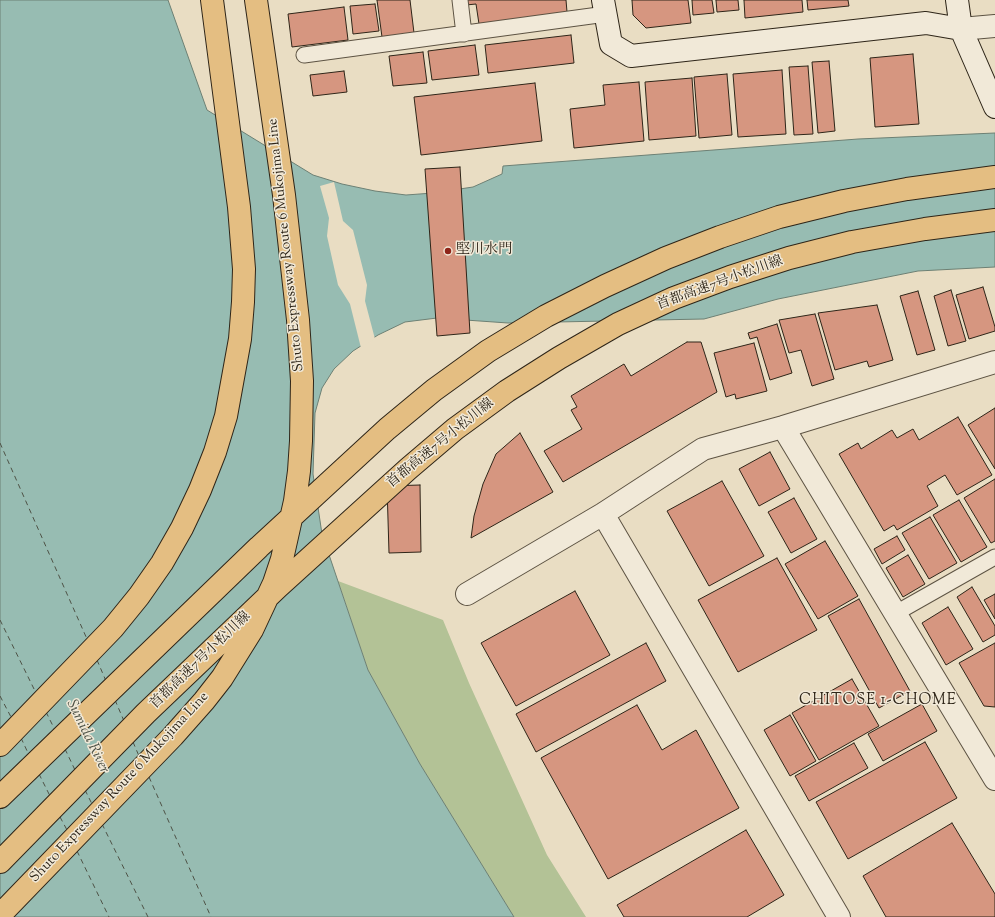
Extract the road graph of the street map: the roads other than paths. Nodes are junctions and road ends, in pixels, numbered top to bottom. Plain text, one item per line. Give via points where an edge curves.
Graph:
1 (212, 0) edge
2 (256, 0) edge
3 (460, 0) edge
4 (957, 0) edge
5 (604, 7) edge
6 (995, 26) edge
7 (961, 29) junction
8 (464, 34) junction
9 (304, 55) dead end
10 (995, 107) edge
11 (995, 177) edge
12 (995, 220) edge
13 (995, 362) edge
14 (783, 427) junction
15 (603, 514) junction
16 (995, 557) edge
17 (467, 594) dead end
18 (896, 613) junction
19 (0, 745) edge
20 (995, 779) edge
21 (0, 797) edge
22 (0, 862) edge
23 (0, 915) edge
24 (839, 917) edge

1 - 19 highway via 239,207 244,269 240,339 226,416 200,490 162,563 113,628
2 - 23 highway, Shuto Expressway Route 6 Mukojima Line via 285,202 302,381 299,471 282,559 252,630 222,678 204,701
3 - 8 lane
4 - 7 street
5 - 7 street via 611,44 631,56 926,23
5 - 8 lane
6 - 7 street
7 - 10 street
8 - 9 lane
11 - 21 highway via 907,189 778,217 666,258 605,286 546,316 488,351 434,390 387,429 259,547
12 - 22 highway, 首都高速7号小松川線 via 852,242 730,276 618,324 507,391 455,429 408,469 279,586 146,713
13 - 14 street
14 - 15 street via 703,449
14 - 18 street
15 - 17 street
15 - 24 street
16 - 18 lane
18 - 20 street

